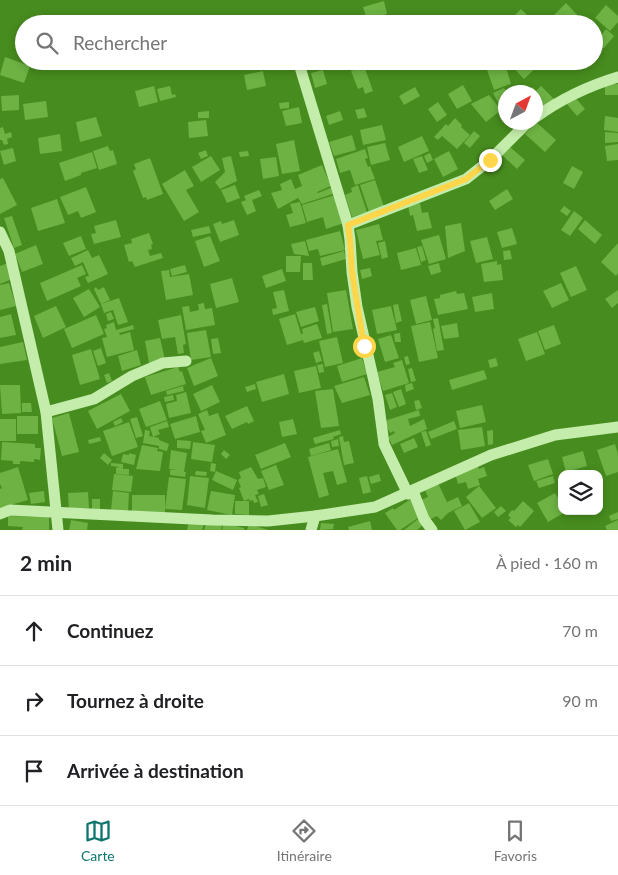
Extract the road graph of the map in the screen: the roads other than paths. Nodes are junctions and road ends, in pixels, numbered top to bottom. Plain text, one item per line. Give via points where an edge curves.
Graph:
1 (301, 70) edge
2 (618, 78) edge
3 (543, 111) edge
4 (520, 130) edge
5 (348, 225) junction
6 (0, 232) edge
7 (186, 360) dead end
8 (46, 412) junction
9 (618, 427) edge
10 (411, 492) junction
11 (56, 513) junction
12 (0, 514) edge
13 (315, 516) junction
14 (58, 530) edge
15 (311, 530) edge
16 (432, 530) edge

1 - 5 street
2 - 3 street via 602,82
4 - 5 street via 466,179
5 - 10 street via 357,307 378,399 384,444
6 - 8 street via 11,259
7 - 8 street via 163,363 132,376 94,399
8 - 11 street
9 - 10 street via 555,435 491,455
10 - 13 street via 375,507
10 - 16 street
11 - 12 street via 10,510
11 - 13 street via 268,521
11 - 14 street
13 - 15 street

